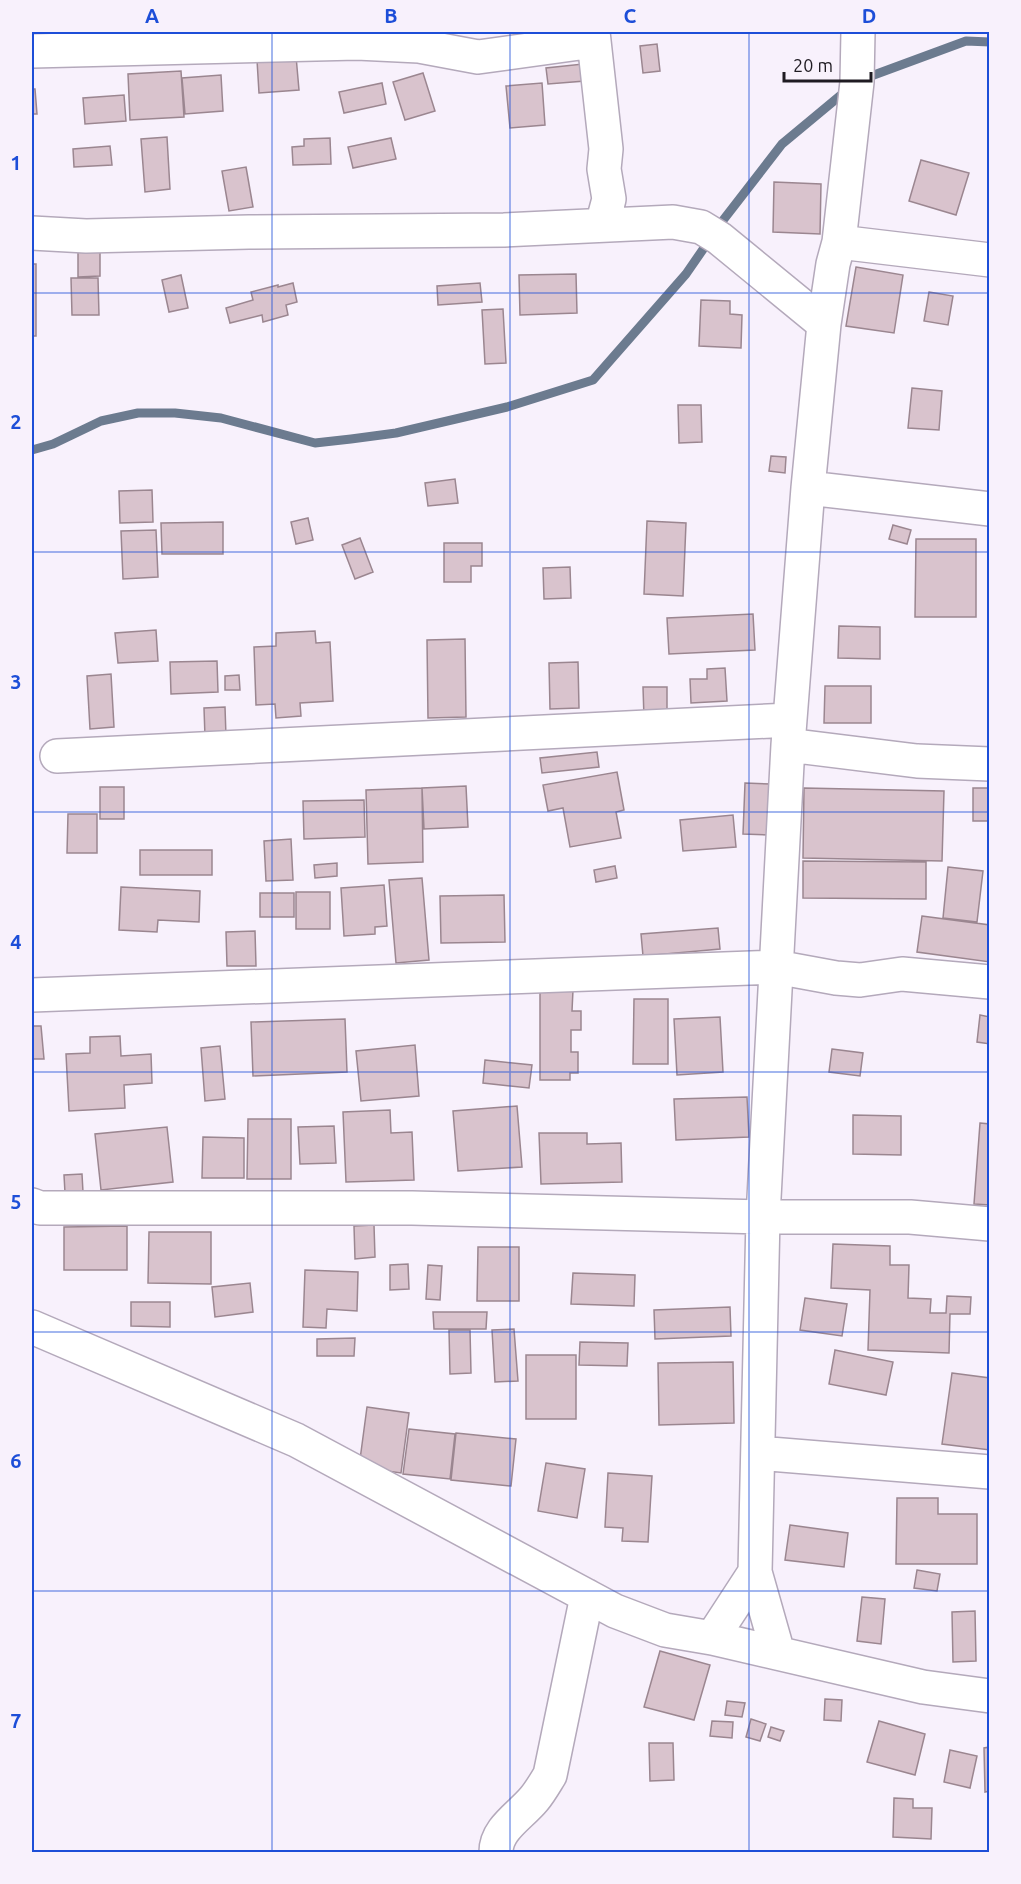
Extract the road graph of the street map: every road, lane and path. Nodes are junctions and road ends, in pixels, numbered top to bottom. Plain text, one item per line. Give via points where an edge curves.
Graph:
1 (858, 32) edge
2 (594, 36) edge
3 (32, 51) edge
4 (605, 212) junction
5 (32, 233) edge
6 (839, 242) junction
7 (990, 260) edge
8 (824, 324) junction
9 (808, 488) junction
10 (990, 510) edge
11 (789, 733) junction
12 (57, 756) dead end
13 (990, 764) edge
14 (776, 967) junction
15 (990, 982) edge
16 (32, 995) edge
17 (32, 1205) edge
18 (763, 1217) junction
19 (990, 1224) edge
20 (32, 1328) edge
21 (758, 1453) junction
22 (990, 1472) edge
23 (755, 1572) junction
24 (587, 1596) junction
25 (712, 1638) junction
26 (778, 1653) junction
27 (990, 1696) edge
28 (496, 1852) edge

1 - 6 street via 857,82
2 - 3 street via 478,57 419,46 357,43
2 - 4 street via 606,149
4 - 5 street via 504,230 86,236
4 - 8 street via 638,224 673,222 710,233
6 - 7 street
6 - 8 street
8 - 9 street
9 - 10 street
9 - 11 street
11 - 12 street
11 - 13 street via 917,761
11 - 14 street
14 - 15 street via 860,980 902,974
14 - 16 street
14 - 18 street
17 - 18 street via 412,1208
18 - 19 street via 910,1217
18 - 21 street
20 - 24 street via 296,1440
21 - 22 street
21 - 23 street
23 - 25 street
23 - 26 street
24 - 25 street via 665,1630
24 - 28 street via 550,1774 535,1798 502,1832
25 - 26 street
26 - 27 street via 923,1687

